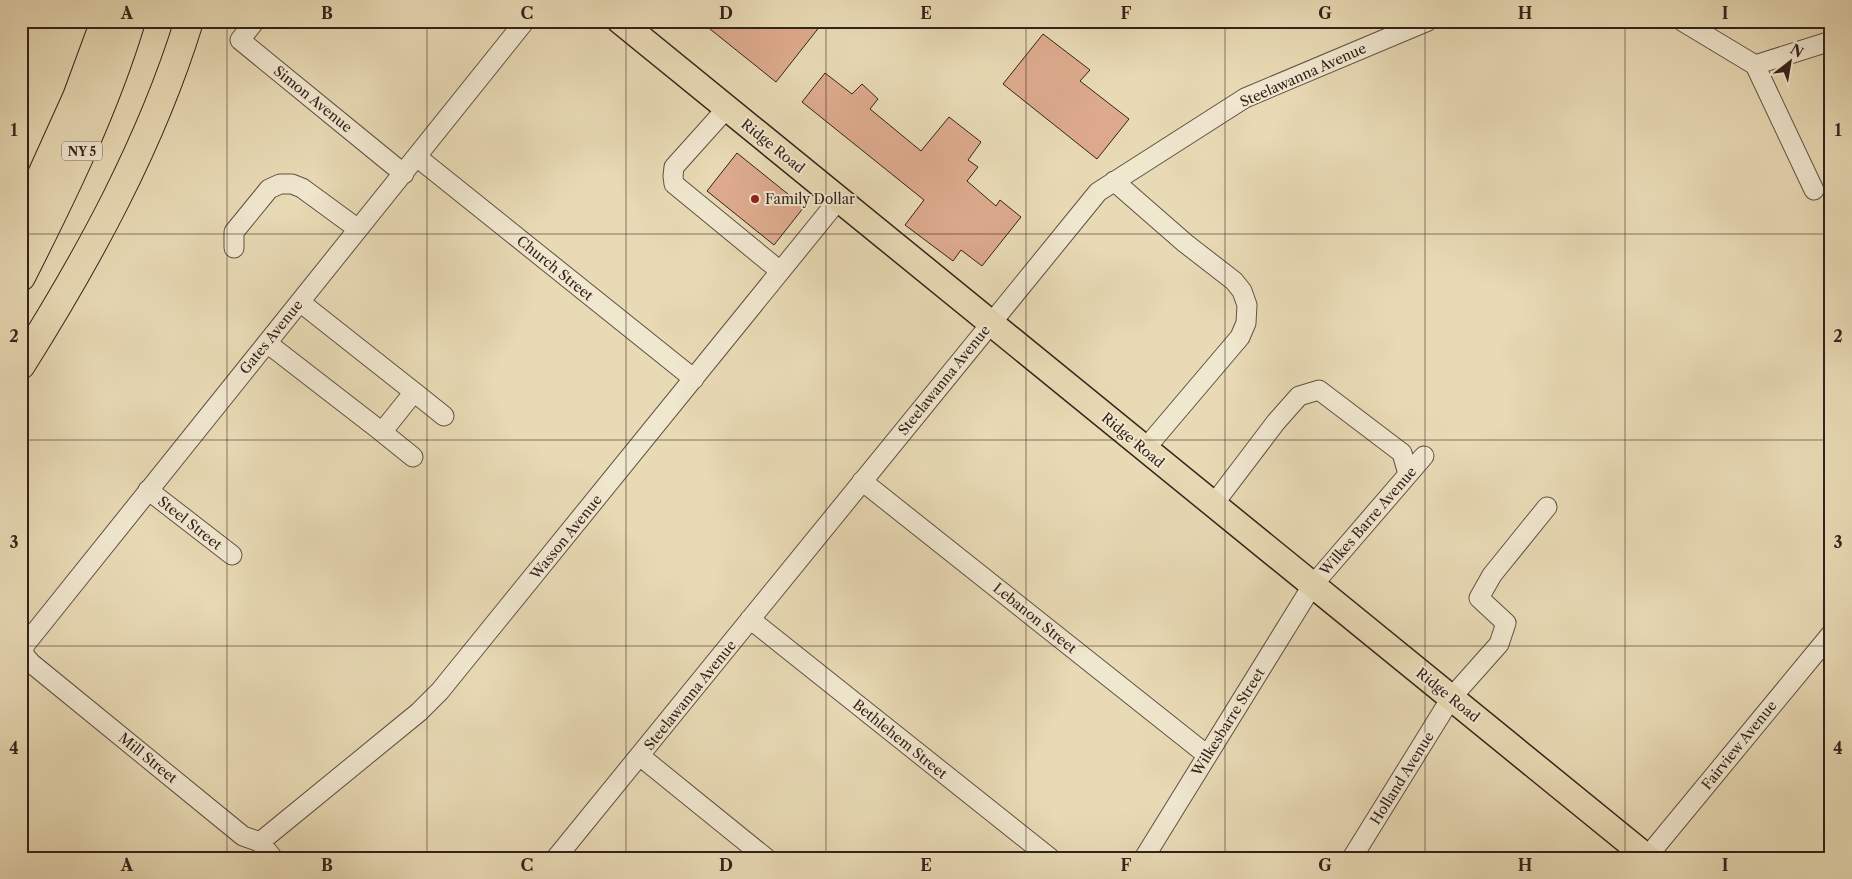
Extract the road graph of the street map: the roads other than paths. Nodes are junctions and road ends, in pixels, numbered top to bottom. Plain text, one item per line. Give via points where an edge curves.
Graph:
1 (105, 21) edge
2 (132, 21) edge
3 (189, 21) edge
4 (255, 21) edge
5 (525, 21) edge
6 (620, 21) edge
7 (1428, 21) edge
8 (1682, 21) edge
9 (1831, 41) edge
10 (1755, 65) junction
11 (727, 108) junction
12 (417, 157) junction
13 (404, 174) junction
14 (1114, 181) junction
15 (1814, 190) dead end
16 (839, 199) junction
17 (21, 221) edge
18 (358, 229) junction
19 (234, 248) dead end
20 (780, 271) junction
21 (21, 277) edge
22 (300, 302) junction
23 (991, 322) junction
24 (267, 343) junction
25 (21, 365) edge
26 (694, 379) junction
27 (414, 392) junction
28 (444, 416) dead end
29 (382, 432) junction
30 (1145, 450) junction
31 (1424, 456) dead end
32 (412, 457) dead end
33 (1408, 474) junction
34 (862, 481) junction
35 (148, 490) junction
36 (1213, 505) junction
37 (1547, 507) dead end
38 (232, 555) dead end
39 (1312, 586) junction
40 (750, 619) junction
41 (1831, 634) edge
42 (24, 655) joint
43 (1451, 698) junction
44 (640, 756) junction
45 (1207, 756) junction
46 (260, 842) junction
47 (1648, 857) edge
48 (273, 858) edge
49 (556, 858) edge
50 (766, 858) edge
51 (1050, 858) edge
52 (1144, 858) edge
53 (1352, 858) edge

1 - 17 highway, NY 5 via 77,97
2 - 21 highway, NY 5 via 83,149
3 - 25 highway via 175,66 133,166 73,279
4 - 13 street, Simon Avenue via 240,40
5 - 12 street, Gates Avenue
6 - 11 main road, Ridge Road
7 - 14 street, Steelawanna Avenue via 1245,98
8 - 10 street
9 - 10 street
10 - 15 street
11 - 16 main road, Ridge Road
11 - 20 street via 674,167 674,184
12 - 13 street, Gates Avenue
12 - 26 street, Church Street
13 - 18 street, Gates Avenue
14 - 23 street, Steelawanna Avenue via 1098,192
14 - 30 street via 1234,281 1248,305 1240,337
16 - 20 street, Wasson Avenue
16 - 23 main road, Ridge Road
18 - 19 street via 302,188 280,184 269,189 234,232
18 - 22 street, Gates Avenue
20 - 26 street, Wasson Avenue
22 - 24 street, Gates Avenue
22 - 27 street
23 - 30 main road, Ridge Road
23 - 34 street, Steelawanna Avenue
24 - 29 street
24 - 35 street, Gates Avenue
26 - 46 street, Wasson Avenue via 440,692
27 - 28 street
27 - 29 street
29 - 32 street
30 - 36 main road, Ridge Road
31 - 33 street, Wilkes Barre Avenue
33 - 36 street via 1402,453 1319,390 1299,396
33 - 39 street, Wilkes Barre Avenue
34 - 40 street, Steelawanna Avenue
34 - 45 street, Lebanon Street
35 - 38 street, Steel Street
35 - 42 street, Gates Avenue via 26,641
36 - 39 main road, Ridge Road
37 - 43 street, Holland Avenue via 1492,575 1479,598 1506,623 1499,644
39 - 43 main road, Ridge Road
39 - 45 street, Wilkesbarre Street
40 - 44 street, Steelawanna Avenue
40 - 51 street, Bethlehem Street
41 - 47 street, Fairview Avenue
42 - 46 street, Mill Street via 243,836
43 - 47 main road, Ridge Road
43 - 53 street, Holland Avenue
44 - 49 street, Steelawanna Avenue
44 - 50 street
45 - 52 street, Wilkesbarre Street
46 - 48 street, Mill Street

